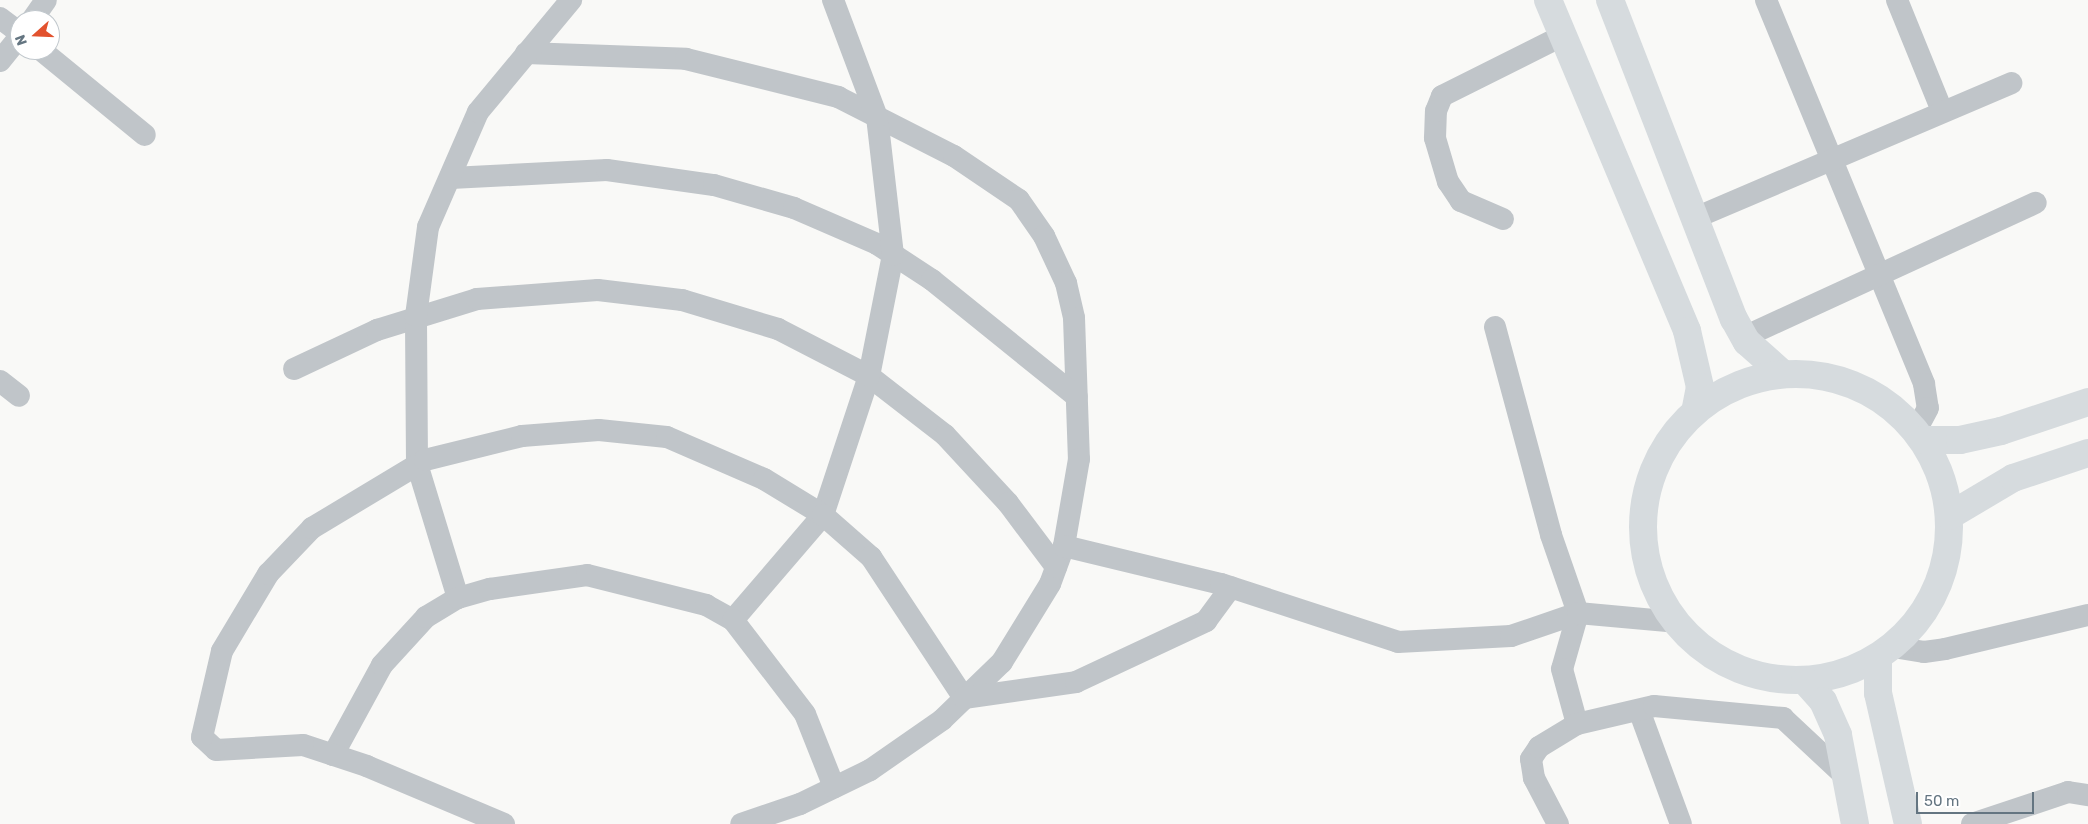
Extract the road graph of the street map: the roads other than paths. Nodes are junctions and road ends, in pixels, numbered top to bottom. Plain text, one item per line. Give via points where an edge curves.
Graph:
1 (571, 0) edge
2 (833, 0) edge
3 (1548, 0) edge
4 (1610, 0) edge
5 (1766, 0) edge
6 (1897, 0) edge
7 (0, 18) edge
8 (10, 26) edge
9 (1562, 36) junction
10 (10, 48) edge
11 (526, 53) junction
12 (53, 60) edge
13 (0, 61) edge
14 (2010, 83) dead end
15 (1942, 112) junction
16 (877, 117) junction
17 (145, 134) dead end
18 (1828, 159) junction
19 (451, 178) junction
20 (2036, 203) dead end
21 (1695, 218) junction
22 (1503, 219) dead end
23 (893, 254) junction
24 (1877, 272) junction
25 (416, 316) junction
26 (1495, 327) dead end
27 (1744, 337) junction
28 (294, 369) dead end
29 (1783, 374) junction
30 (870, 376) junction
31 (0, 381) edge
32 (19, 396) dead end
33 (1077, 397) junction
34 (2088, 402) edge
35 (1695, 412) junction
36 (1919, 436) junction
37 (2088, 453) edge
38 (417, 464) junction
39 (823, 515) junction
40 (1949, 516) junction
41 (1064, 546) junction
42 (1056, 567) junction
43 (1231, 587) junction
44 (458, 598) junction
45 (1578, 613) junction
46 (2088, 615) edge
47 (733, 620) junction
48 (1676, 622) junction
49 (1886, 653) junction
50 (1805, 681) junction
51 (964, 698) junction
52 (1639, 710) junction
53 (1577, 724) junction
54 (333, 755) junction
55 (1846, 776) junction
56 (834, 787) junction
57 (2088, 795) edge
58 (504, 824) edge
59 (742, 824) edge
60 (1558, 824) edge
61 (1681, 824) edge
62 (1855, 824) edge
63 (1908, 824) edge
64 (1972, 824) edge

1 - 11 street
2 - 16 street
3 - 9 main road
4 - 21 main road
5 - 18 street
6 - 15 street
7 - 8 street
9 - 22 street via 1442,96 1436,111 1435,138 1448,182 1460,201
9 - 35 main road via 1687,331 1700,387
10 - 13 street
11 - 16 street via 686,59 838,97
11 - 19 street via 478,112
12 - 17 street
14 - 15 street
15 - 18 street
16 - 23 street
16 - 33 street via 987,176 1019,200 1044,236 1066,282 1074,318
18 - 21 street
18 - 24 street
19 - 23 street via 607,170 705,183 794,208
19 - 25 street via 428,227
20 - 24 street
21 - 27 main road
23 - 30 street
23 - 33 street via 932,280
24 - 27 street
24 - 36 street via 1928,397
25 - 28 street
25 - 30 street via 477,300 526,293 598,290 673,299 778,329
25 - 38 street
26 - 45 street via 1551,535
27 - 29 main road
29 - 35 main road via 1721,393
29 - 36 main road via 1836,379 1885,402
30 - 39 street
30 - 42 street via 945,434 1008,503
31 - 32 street
33 - 41 street via 1079,459
34 - 36 main road via 2001,431 1960,440
35 - 48 main road via 1670,441 1652,475 1644,513 1645,551 1653,579
36 - 40 main road via 1941,476
37 - 40 main road via 2013,478
38 - 39 street via 522,436 598,430 667,437 764,479
38 - 44 street
38 - 54 street via 312,528 268,574 222,651 201,731 205,743 216,750 303,745
39 - 47 street
39 - 51 street via 871,557
40 - 49 main road via 1945,565 1926,610
41 - 42 street
41 - 43 street
42 - 51 street via 1002,662
43 - 45 street via 1398,642 1511,636
43 - 51 street via 1206,621 1076,682
44 - 47 street via 490,588 587,576 706,605
44 - 54 street via 426,617 382,665
45 - 48 street
45 - 53 street via 1562,670
46 - 49 street via 1945,649
47 - 56 street via 805,714
48 - 50 main road via 1712,656 1756,676
49 - 50 main road via 1843,674
49 - 63 main road via 1878,693
50 - 55 main road via 1823,701 1838,735
51 - 56 street via 870,770
52 - 53 street
52 - 55 street via 1667,706 1783,718
52 - 61 street
53 - 60 street via 1539,747 1531,758 1534,778
54 - 58 street
55 - 62 main road
56 - 59 street
57 - 64 street via 2068,792

